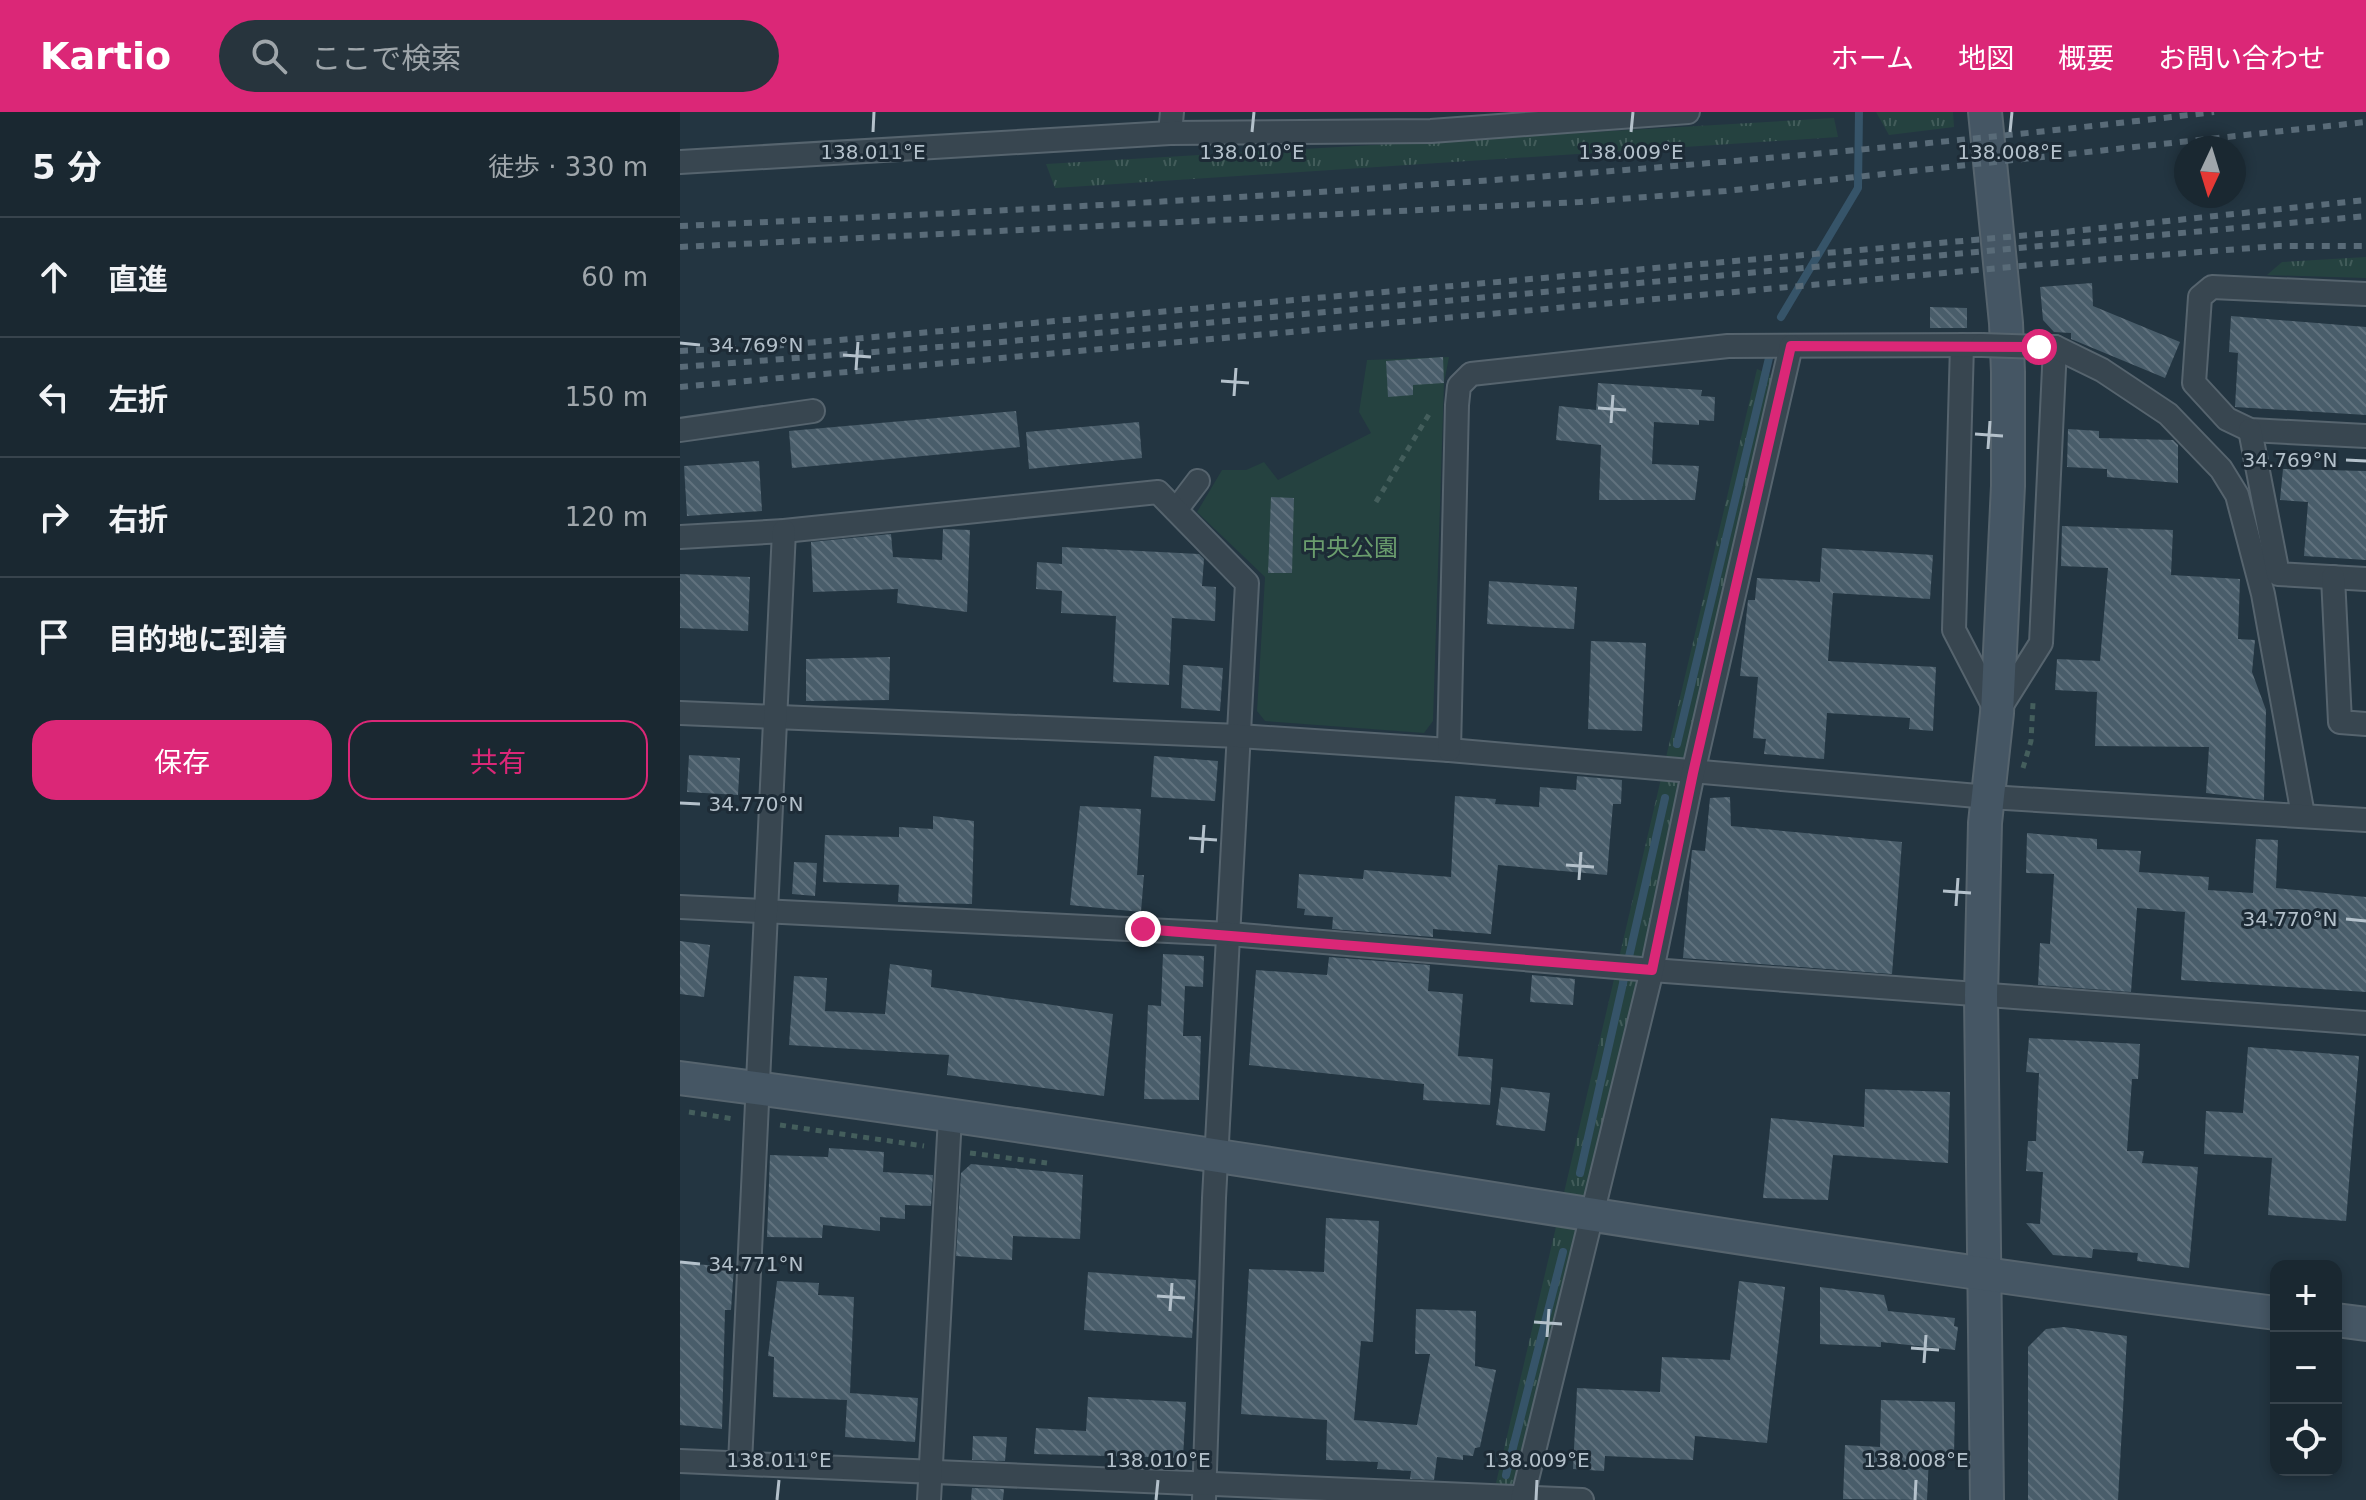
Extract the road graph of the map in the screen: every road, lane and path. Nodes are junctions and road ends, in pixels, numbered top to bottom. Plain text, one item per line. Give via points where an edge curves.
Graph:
1 (1688, 112) edge
2 (1985, 112) edge
3 (1427, 122) edge
4 (1171, 123) edge
5 (680, 162) edge
6 (2366, 294) edge
7 (1972, 345) junction
8 (1780, 346) junction
9 (2047, 347) junction
10 (1457, 405) junction
11 (813, 411) dead end
12 (680, 430) edge
13 (2250, 430) junction
14 (2366, 436) edge
15 (1198, 481) dead end
16 (1376, 502) dead end
17 (1176, 510) junction
18 (784, 531) junction
19 (680, 537) edge
20 (2333, 577) junction
21 (2366, 579) edge
22 (680, 713) edge
23 (1997, 713) junction
24 (775, 717) junction
25 (2366, 724) edge
26 (1239, 736) junction
27 (1449, 750) junction
28 (1693, 773) junction
29 (1989, 797) junction
30 (2303, 815) junction
31 (2366, 820) edge
32 (680, 907) edge
33 (768, 911) junction
34 (1229, 934) junction
35 (1652, 970) junction
36 (1981, 995) junction
37 (2366, 1023) edge
38 (680, 1078) edge
39 (759, 1088) junction
40 (680, 1111) edge
41 (950, 1117) junction
42 (758, 1122) junction
43 (935, 1147) dead end
44 (1218, 1158) junction
45 (1591, 1216) junction
46 (1984, 1275) junction
47 (2270, 1312) edge
48 (2342, 1321) edge
49 (2366, 1324) edge
50 (680, 1461) edge
51 (740, 1463) junction
52 (930, 1471) junction
53 (1205, 1492) edge
54 (1522, 1498) edge
55 (929, 1500) edge
56 (1582, 1500) edge
57 (1987, 1500) edge

1 - 3 street
2 - 23 street via 2008,372
3 - 4 street
4 - 5 street
6 - 13 street via 2212,287 2200,297 2194,383 2227,419
7 - 8 street
7 - 9 street, bridge
7 - 23 street via 1954,630
8 - 10 street via 1728,346 1471,374 1459,386
8 - 28 street
9 - 23 street via 2041,643
9 - 30 street via 2102,370 2168,414 2221,469 2237,495 2263,594
10 - 16 path via 1434,406
10 - 27 street
11 - 12 street
13 - 14 street
13 - 20 street via 2278,574
15 - 17 street
17 - 18 street via 1158,492
17 - 26 street via 1247,583
18 - 19 street
18 - 24 street
20 - 21 street
20 - 25 street via 2340,722
22 - 24 street
23 - 29 street
24 - 26 street
24 - 33 street
26 - 27 street
26 - 34 street
27 - 28 street
28 - 29 street
28 - 35 street
29 - 30 street
29 - 36 street
30 - 31 street
32 - 33 street
33 - 34 street
33 - 39 street
34 - 35 street
34 - 44 street
35 - 36 street
35 - 45 street
36 - 37 street
36 - 46 street
38 - 39 street
39 - 41 street
39 - 42 street
40 - 42 path
41 - 44 street
41 - 52 street
42 - 43 path
42 - 51 street
44 - 45 street
44 - 53 street
45 - 46 street
45 - 54 street
46 - 47 street
46 - 57 street
48 - 49 street
50 - 51 street
51 - 52 street
52 - 53 street
52 - 55 street
53 - 54 street
54 - 56 street

